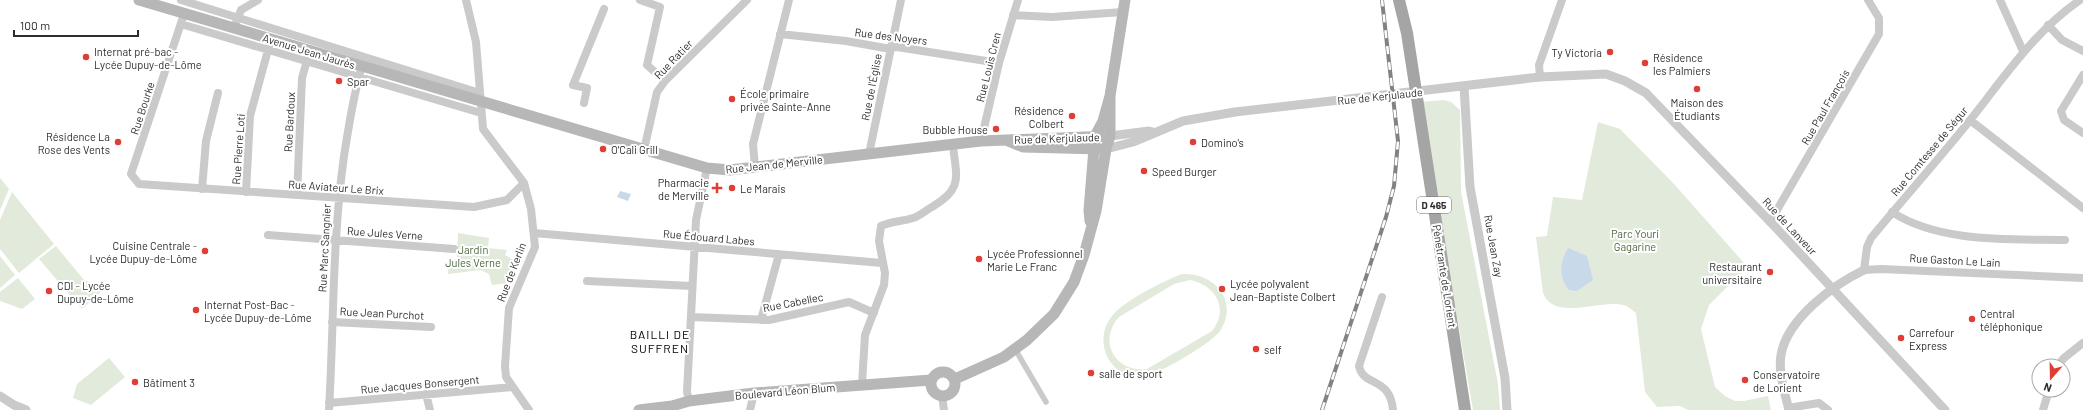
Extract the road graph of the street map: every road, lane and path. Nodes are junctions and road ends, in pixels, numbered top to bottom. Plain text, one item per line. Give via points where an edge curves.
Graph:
1 (139, 0) edge
2 (181, 0) edge
3 (258, 0) edge
4 (466, 0) edge
5 (640, 0) edge
6 (747, 0) edge
7 (789, 0) edge
8 (901, 0) edge
9 (1018, 0) edge
10 (1125, 0) edge
11 (1399, 0) edge
12 (1562, 0) edge
13 (1868, 0) edge
14 (2000, 0) edge
15 (2066, 0) edge
16 (2080, 0) edge
17 (604, 9) dead end
18 (2067, 9) junction
19 (1123, 12) junction
20 (1013, 15) junction
21 (237, 17) junction
22 (182, 19) junction
23 (2048, 25) junction
24 (234, 28) junction
25 (780, 34) junction
26 (269, 45) junction
27 (890, 47) junction
28 (2023, 51) junction
29 (2083, 51) edge
30 (308, 56) junction
31 (999, 63) junction
32 (360, 72) junction
33 (1606, 74) joint
34 (2083, 75) edge
35 (1540, 77) junction
36 (665, 81) junction
37 (1464, 86) junction
38 (218, 93) dead end
39 (1110, 96) junction
40 (480, 97) junction
41 (584, 104) dead end
42 (481, 113) junction
43 (1970, 120) junction
44 (1156, 133) junction
45 (2083, 133) edge
46 (1095, 136) junction
47 (1110, 136) junction
48 (1006, 140) junction
49 (981, 141) junction
50 (953, 145) junction
51 (1106, 149) junction
52 (644, 150) junction
53 (1094, 150) junction
54 (869, 154) junction
55 (755, 167) junction
56 (706, 168) junction
57 (524, 182) junction
58 (139, 184) joint
59 (202, 189) junction
60 (246, 192) junction
61 (297, 195) junction
62 (338, 198) junction
63 (2083, 208) edge
64 (1892, 212) junction
65 (1770, 222) junction
66 (1090, 228) junction
67 (534, 233) junction
68 (268, 235) dead end
69 (334, 240) junction
70 (2065, 240) dead end
71 (695, 247) junction
72 (454, 249) dead end
73 (779, 254) junction
74 (882, 263) junction
75 (1864, 270) junction
76 (2083, 278) edge
77 (588, 281) dead end
78 (692, 286) junction
79 (1832, 290) junction
80 (1382, 297) dead end
81 (874, 313) junction
82 (691, 317) junction
83 (761, 320) junction
84 (332, 322) junction
85 (431, 327) dead end
86 (2083, 343) edge
87 (1015, 350) junction
88 (2064, 358) edge
89 (955, 379) junction
90 (931, 380) junction
91 (862, 384) junction
92 (512, 386) junction
93 (754, 393) junction
94 (426, 394) junction
95 (0, 396) edge
96 (942, 396) junction
97 (2047, 398) edge
98 (689, 401) junction
99 (1046, 402) dead end
100 (329, 407) edge
101 (1825, 407) edge
102 (672, 408) edge
103 (1789, 409) edge
104 (26, 410) edge
105 (430, 410) edge
106 (529, 410) edge
107 (639, 410) edge
108 (750, 410) edge
109 (944, 410) edge
110 (1392, 410) edge
111 (1465, 410) edge
112 (1507, 410) edge
113 (1945, 410) edge
114 (2043, 410) edge

1 - 22 main road, Avenue Jean Jaurès
2 - 21 street
3 - 21 street via 241,10
4 - 40 street, Rue de Kerlin via 476,42
5 - 36 street via 660,7 647,65
6 - 36 street, Rue Ratier
7 - 25 street
8 - 27 street, Rue de l'Église
9 - 20 street, Rue Louis Cren
10 - 19 main road
11 - 111 main road, Pénétrante de Lorient / D 465 via 1407,33
12 - 35 street via 1542,54 1538,69
13 - 65 street, Rue Paul François via 1879,18 1879,34
14 - 28 street
15 - 18 street
16 - 18 street, Rue Comtesse de Ségur
17 - 41 street via 573,85 587,88
18 - 23 street, Rue Comtesse de Ségur
19 - 20 street via 1052,17
19 - 39 main road
20 - 31 street, Rue Louis Cren
21 - 24 street
21 - 40 street
22 - 24 main road, Avenue Jean Jaurès
22 - 26 street
22 - 58 street, Rue Bourke via 131,174
23 - 28 street, Rue Comtesse de Ségur
23 - 29 street via 2062,40
24 - 26 main road, Avenue Jean Jaurès
25 - 27 street, Rue des Noyers
25 - 55 street via 753,144
26 - 30 main road, Avenue Jean Jaurès
26 - 60 street, Rue Pierre Loti via 250,116
27 - 31 street, Rue des Noyers
27 - 54 street, Rue de l'Église
28 - 43 street, Rue Comtesse de Ségur
30 - 32 main road, Avenue Jean Jaurès
30 - 61 street, Rue Bardoux via 302,78
31 - 49 street, Rue Louis Cren
32 - 40 main road, Avenue Jean Jaurès
32 - 42 street
32 - 62 street, Rue Marc Sangnier via 351,104
33 - 35 street, Rue de Kerjulaude
33 - 65 street, Rue de Lanveur via 1625,80 1646,93
34 - 45 street via 2062,112 2064,120
35 - 37 street, Rue de Kerjulaude
36 - 52 street, Rue Ratier via 657,92
37 - 44 street, Rue de Kerjulaude via 1235,112 1183,121
37 - 112 street, Rue Jean Zay via 1468,170 1505,378
38 - 59 street via 206,141
39 - 46 main road via 1103,121
39 - 47 main road
40 - 42 street, Rue de Kerlin
40 - 52 main road, Rue Jean de Merville
42 - 57 street, Rue de Kerlin via 483,129
43 - 63 street
43 - 64 street, Rue Comtesse de Ségur
44 - 47 street, Rue de Kerjulaude via 1149,131
44 - 51 street, Rue de Kerjulaude
46 - 47 main road, Rue de Kerjulaude
46 - 48 main road, Rue de Kerjulaude
46 - 51 main road
46 - 53 main road
47 - 51 main road
48 - 49 main road, Rue de Kerjulaude
48 - 53 main road, Rue de Kerjulaude via 1023,147
49 - 50 main road, Rue Jean de Merville
50 - 54 main road, Rue Jean de Merville
50 - 74 street via 957,181 953,190 946,199 914,218 892,220 881,226 879,241
51 - 53 main road, Rue de Kerjulaude
51 - 66 main road via 1096,210
52 - 56 main road, Rue Jean de Merville
53 - 66 main road
54 - 55 main road, Rue Jean de Merville
55 - 56 main road, Rue Jean de Merville via 730,170
56 - 71 street via 698,206
57 - 62 street, Rue Aviateur Le Brix via 507,200 474,207
57 - 67 street, Rue de Kerlin
58 - 59 street, Rue Aviateur Le Brix
59 - 60 street, Rue Aviateur Le Brix
60 - 61 street, Rue Aviateur Le Brix
61 - 62 street, Rue Aviateur Le Brix
62 - 69 street, Rue Marc Sangnier
64 - 70 street via 1941,232 1999,239
64 - 75 street, Rue Comtesse de Ségur via 1871,238
65 - 79 street, Rue de Lanveur
66 - 87 main road via 1074,282 1054,314
67 - 71 street, Rue Édouard Labes
67 - 92 street, Rue de Kerlin via 535,247 509,308 505,366 506,377
68 - 69 street, Rue Jules Verne
69 - 72 street, Rue Jules Verne
69 - 84 street, Rue Marc Sangnier
71 - 73 street, Rue Édouard Labes
71 - 78 street
73 - 74 street, Rue Édouard Labes
73 - 83 street
74 - 81 street via 885,273 884,285
75 - 76 street, Rue Gaston Le Lain
75 - 79 street, Rue Gaston Le Lain
77 - 78 street
78 - 82 street
79 - 103 street, Rue Gaston Le Lain via 1803,314 1783,345 1781,366
79 - 113 street, Rue de Lanveur
80 - 110 street via 1359,366 1363,375 1388,391 1392,400
81 - 83 street, Rue Cabellec via 848,302
81 - 91 street via 865,335
82 - 83 street, Rue Cabellec
82 - 98 street via 687,392
84 - 85 street, Rue Jean Purchot
84 - 100 street, Rue Marc Sangnier
86 - 88 street
87 - 89 main road
87 - 99 street
89 - 90 main road via 945,371 936,373
89 - 96 main road via 954,390
90 - 91 main road, Boulevard Léon Blum
90 - 96 main road via 933,391
91 - 93 main road, Boulevard Léon Blum
92 - 94 street, Rue Jacques Bonsergent
92 - 106 street, Rue de Kerlin
93 - 98 main road, Boulevard Léon Blum
93 - 108 street
94 - 100 street, Rue Jacques Bonsergent
94 - 105 street
95 - 104 street
96 - 109 street
97 - 114 street
98 - 102 main road, Boulevard Léon Blum
101 - 103 street
102 - 107 main road, Boulevard Léon Blum

